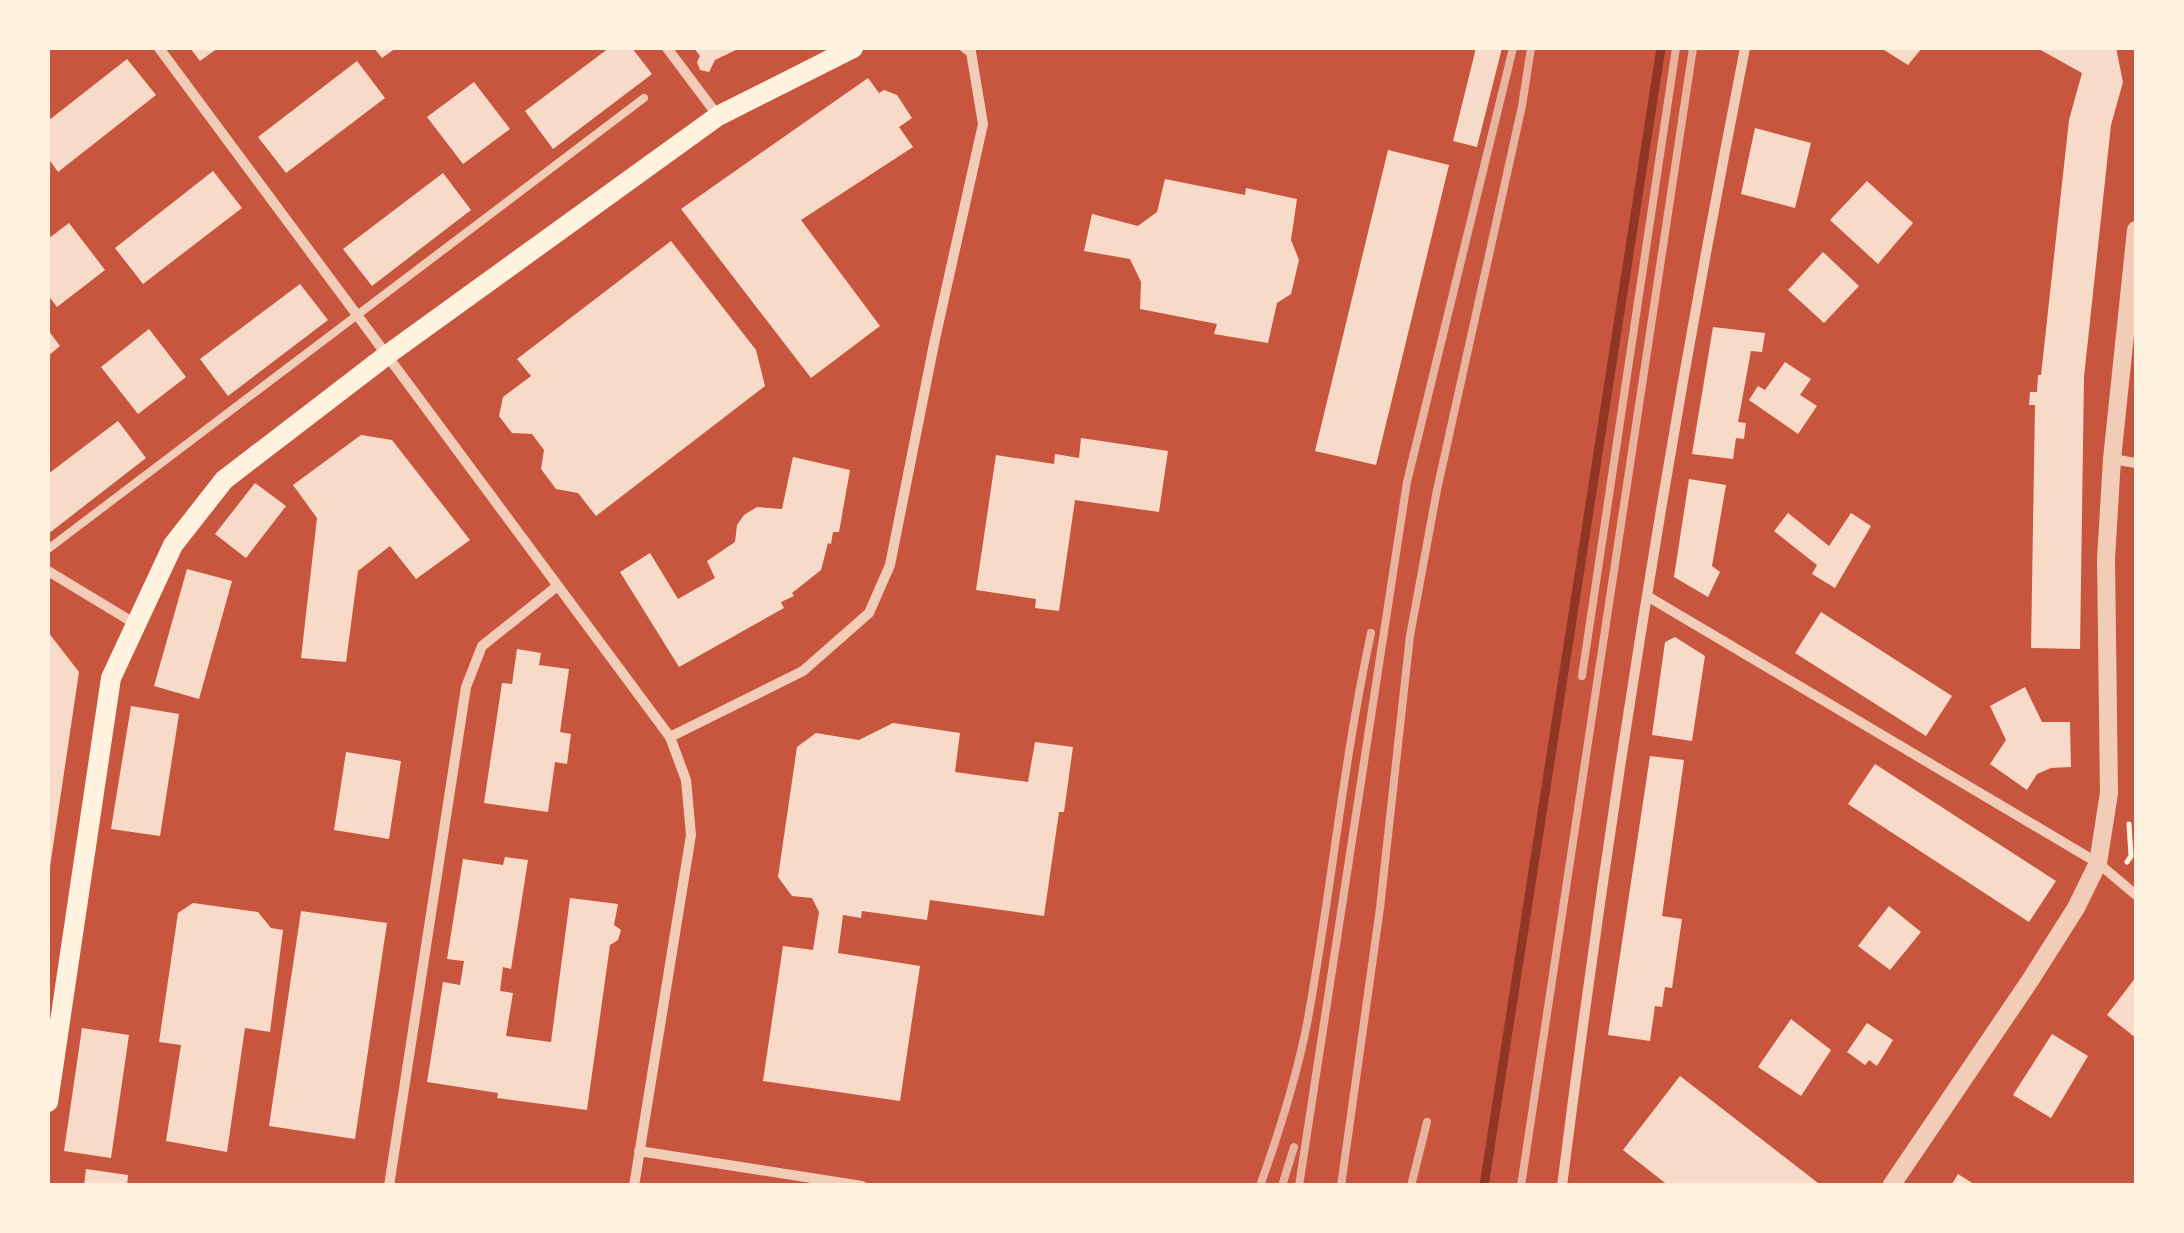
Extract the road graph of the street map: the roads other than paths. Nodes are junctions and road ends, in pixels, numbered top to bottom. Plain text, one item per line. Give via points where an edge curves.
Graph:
1 (159, 48) edge
2 (667, 48) edge
3 (853, 48) edge
4 (1745, 48) edge
5 (972, 49) edge
6 (644, 98) dead end
7 (718, 116) junction
8 (2136, 230) edge
9 (359, 316) junction
10 (388, 355) junction
11 (2112, 459) junction
12 (2136, 464) edge
13 (48, 549) edge
14 (48, 571) edge
15 (556, 587) junction
16 (1647, 596) junction
17 (134, 622) junction
18 (670, 737) junction
19 (2098, 862) junction
20 (2136, 895) edge
21 (48, 1102) edge
22 (639, 1151) junction
23 (388, 1186) edge
24 (634, 1186) edge
25 (862, 1186) edge
26 (1562, 1186) edge
27 (1891, 1186) edge

1 - 9 street
2 - 7 street
3 - 7 main road
4 - 16 street
5 - 18 street via 983,124 890,565 868,613 803,671
6 - 9 lane
7 - 10 main road
8 - 11 street
9 - 10 street
9 - 13 lane
10 - 15 street
10 - 17 main road via 224,480 173,545
11 - 12 street
11 - 19 street via 2106,559 2109,793
14 - 17 street
15 - 18 street
15 - 23 street via 482,646 466,687
16 - 19 street
16 - 26 street
17 - 21 main road via 111,678
18 - 22 street via 686,780 691,835
19 - 20 street
19 - 27 street via 2040,965
22 - 24 street
22 - 25 street

